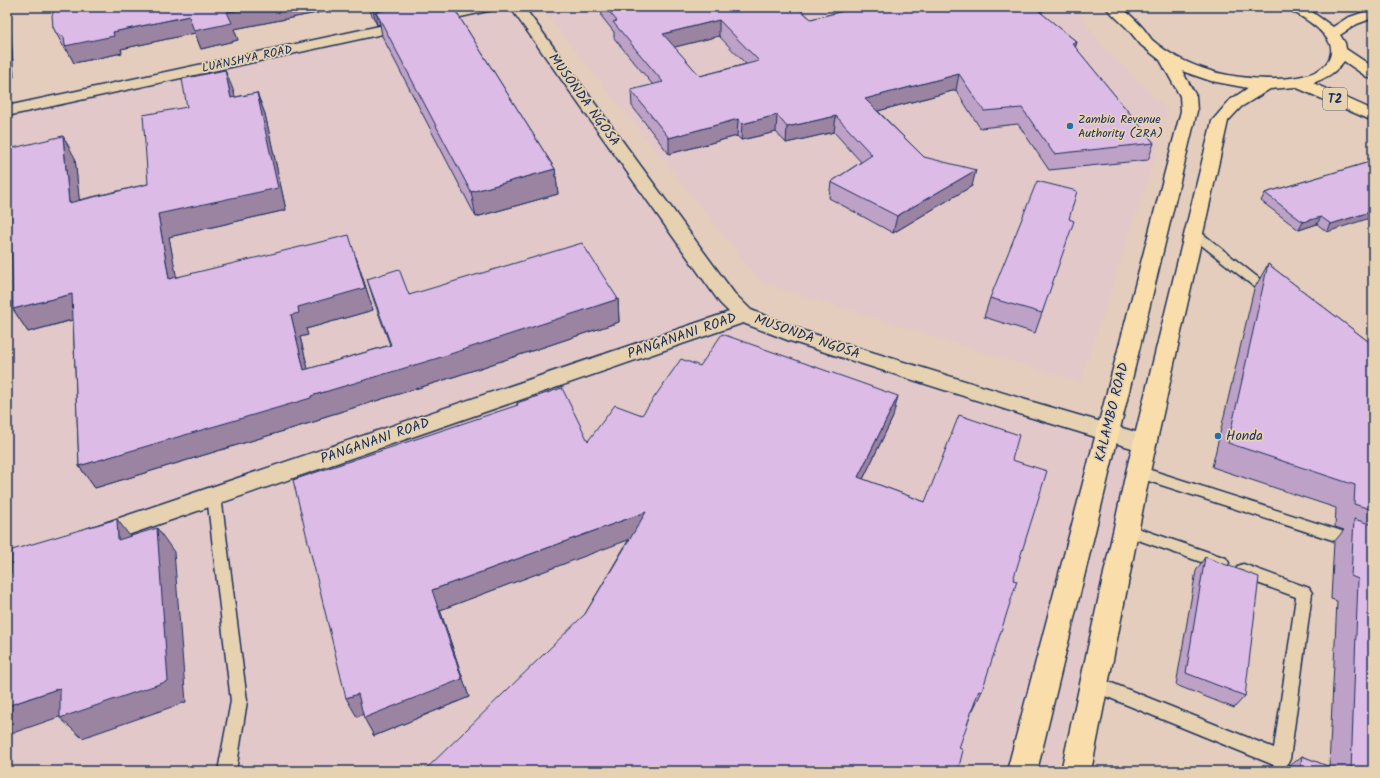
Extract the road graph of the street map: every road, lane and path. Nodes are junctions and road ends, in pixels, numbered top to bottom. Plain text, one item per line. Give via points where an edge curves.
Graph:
1 (488, 7) edge
2 (517, 7) edge
3 (1112, 7) edge
4 (1138, 7) edge
5 (1295, 7) edge
6 (1373, 13) edge
7 (1134, 27) junction
8 (1332, 34) junction
9 (1339, 51) junction
10 (1166, 56) junction
11 (1373, 74) edge
12 (1298, 82) junction
13 (1266, 84) junction
14 (7, 110) edge
15 (1373, 116) edge
16 (1194, 233) junction
17 (1280, 302) edge
18 (744, 315) junction
19 (1107, 433) junction
20 (1145, 443) junction
21 (1138, 472) junction
22 (214, 496) junction
23 (1126, 530) junction
24 (1373, 548) edge
25 (7, 566) edge
26 (1094, 684) junction
27 (227, 771) edge
28 (1022, 771) edge
29 (1076, 771) edge

1 - 14 street, LUANSHYA ROAD
2 - 18 street, MUSONDA NGOSA via 727,298
3 - 7 main road
4 - 7 main road via 1133,13
5 - 8 main road via 1316,19
6 - 8 main road via 1352,20
7 - 10 main road via 1147,42
8 - 9 main road
9 - 11 main road
9 - 12 main road via 1337,61 1329,70
10 - 13 main road via 1194,71 1229,80
10 - 19 main road, KALAMBO ROAD via 1188,96 1189,111
12 - 13 main road
12 - 15 main road, T2
13 - 16 main road via 1230,106 1220,121
16 - 17 lane
16 - 20 main road
18 - 19 street, MUSONDA NGOSA via 797,336
18 - 22 street, PANGANANI ROAD
19 - 20 street, MUSONDA NGOSA
19 - 28 main road, KALAMBO ROAD
20 - 21 main road
21 - 23 main road
21 - 24 lane
22 - 25 street, PANGANANI ROAD
22 - 27 lane via 239,701
23 - 26 main road
23 - 26 lane via 1304,593 1282,759
26 - 29 main road

